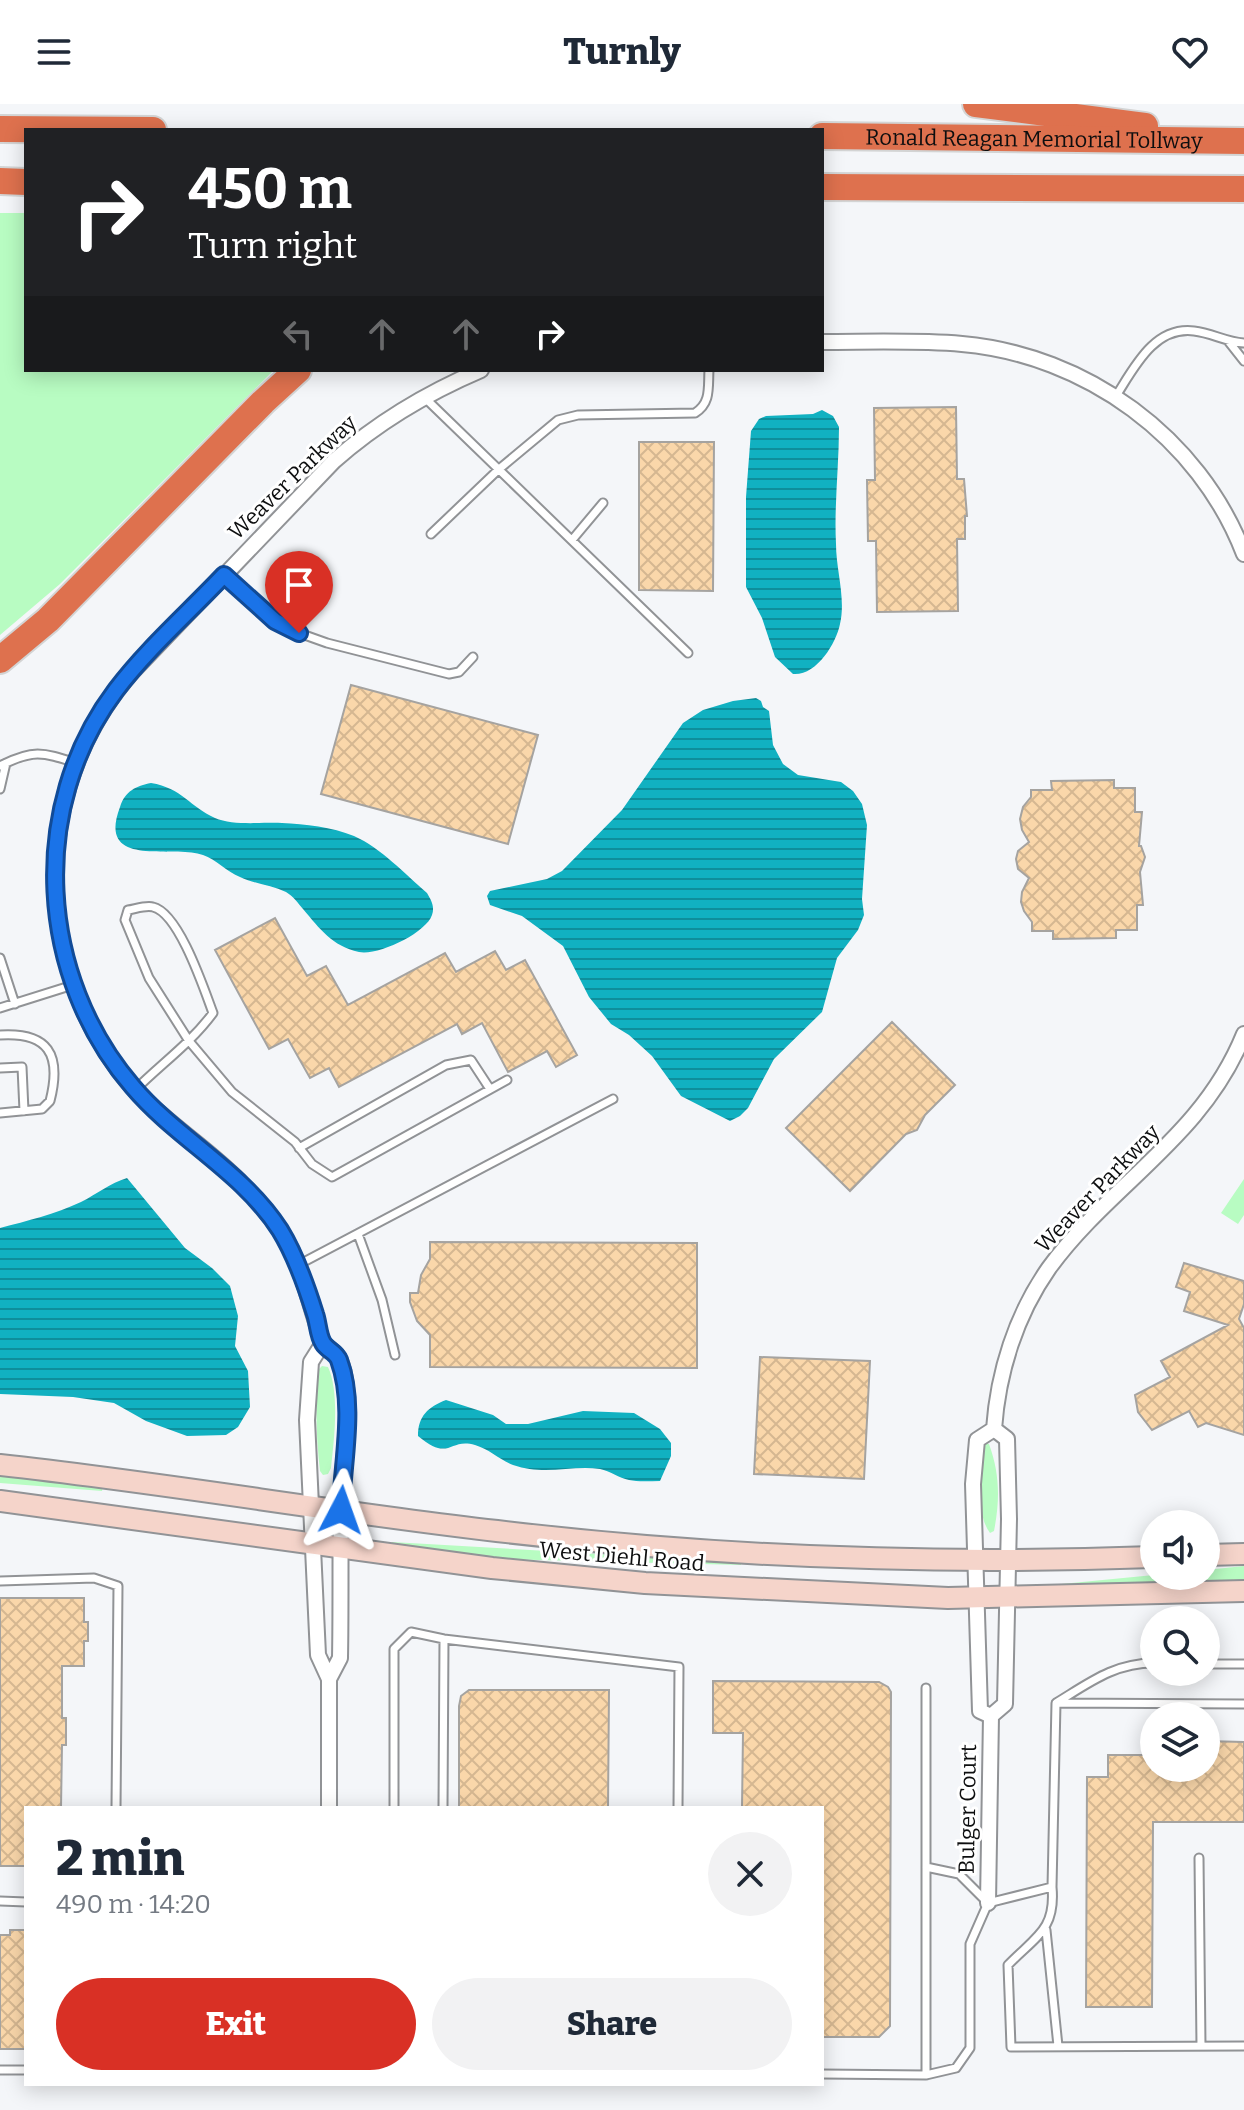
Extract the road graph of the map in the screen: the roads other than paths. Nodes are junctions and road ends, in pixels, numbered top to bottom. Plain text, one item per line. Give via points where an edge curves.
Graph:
1 (976, 104) edge
2 (0, 129) edge
3 (24, 129) edge
4 (824, 136) edge
5 (1244, 140) edge
6 (0, 181) edge
7 (24, 182) edge
8 (824, 187) edge
9 (887, 187) junction
10 (1244, 189) edge
11 (824, 195) edge
12 (824, 342) edge
13 (1229, 342) junction
14 (1244, 343) edge
15 (1244, 361) edge
16 (296, 372) edge
17 (477, 372) edge
18 (709, 372) edge
19 (424, 396) junction
20 (1116, 396) junction
21 (498, 470) junction
22 (603, 503) dead end
23 (431, 534) dead end
24 (572, 540) junction
25 (1244, 554) edge
26 (224, 575) junction
27 (688, 653) dead end
28 (473, 657) dead end
29 (0, 660) edge
30 (76, 763) junction
31 (3, 764) edge
32 (0, 789) edge
33 (0, 958) edge
34 (73, 985) junction
35 (15, 1004) junction
36 (0, 1008) edge
37 (1244, 1034) edge
38 (0, 1035) edge
39 (189, 1041) junction
40 (0, 1068) edge
41 (507, 1080) dead end
42 (490, 1089) junction
43 (135, 1090) junction
44 (613, 1099) dead end
45 (24, 1111) junction
46 (0, 1113) edge
47 (299, 1148) junction
48 (358, 1234) junction
49 (298, 1265) junction
50 (323, 1343) junction
51 (395, 1355) dead end
52 (994, 1429) junction
53 (0, 1465) edge
54 (0, 1501) edge
55 (311, 1506) junction
56 (341, 1510) junction
57 (312, 1542) junction
58 (342, 1546) junction
59 (1244, 1554) edge
60 (1220, 1555) edge
61 (1140, 1557) edge
62 (1007, 1560) junction
63 (976, 1561) junction
64 (0, 1581) edge
65 (1244, 1591) edge
66 (977, 1598) junction
67 (1006, 1598) junction
68 (444, 1639) junction
69 (1140, 1663) edge
70 (1220, 1664) edge
71 (1244, 1664) edge
72 (329, 1679) junction
73 (926, 1688) dead end
74 (1056, 1703) junction
75 (1244, 1704) edge
76 (991, 1716) junction
77 (116, 1806) edge
78 (329, 1806) edge
79 (394, 1806) edge
80 (443, 1806) edge
81 (678, 1806) edge
82 (1199, 1858) dead end
83 (926, 1867) junction
84 (1052, 1887) junction
85 (0, 1901) edge
86 (24, 1902) edge
87 (988, 1903) junction
88 (1046, 1930) junction
89 (1058, 2046) junction
90 (1201, 2046) junction
91 (1244, 2046) edge
92 (0, 2070) edge
93 (24, 2070) edge
94 (824, 2074) edge
95 (926, 2075) junction

1 - 5 highway
2 - 3 highway
4 - 5 highway, Ronald Reagan Memorial Tollway
6 - 7 highway
8 - 9 highway
9 - 10 highway
9 - 11 highway
12 - 20 street via 948,343 995,349 1053,364
13 - 14 lane
13 - 15 lane
13 - 20 lane via 1193,331 1164,335
16 - 29 highway via 48,620
17 - 19 street, Weaver Parkway
18 - 21 lane via 708,396 695,413 566,417
19 - 21 lane
19 - 26 street, Weaver Parkway via 334,461
20 - 25 street via 1161,432 1201,476
21 - 23 lane
21 - 24 lane
22 - 24 lane
24 - 27 lane
26 - 28 lane via 275,621 327,643 449,674 459,672
26 - 30 street, Weaver Parkway via 116,690
30 - 31 lane via 44,752
30 - 34 street, Weaver Parkway via 57,831 54,900
31 - 32 lane
33 - 35 lane
34 - 35 lane
34 - 43 street, Weaver Parkway via 102,1047
35 - 36 lane
37 - 52 street, Weaver Parkway via 1200,1112 1079,1234 1036,1290 1006,1360
38 - 45 lane via 29,1035 48,1048 50,1101 42,1109
39 - 39 lane via 213,1013 197,971 168,916 153,907 128,910 125,920 149,978
39 - 43 lane
39 - 47 lane via 232,1092
40 - 45 lane via 22,1067
41 - 42 lane
42 - 47 lane via 332,1177
42 - 47 lane via 471,1060 446,1065
43 - 49 street, Weaver Parkway via 243,1184 278,1227
44 - 48 lane
45 - 46 lane
48 - 49 lane
48 - 51 lane
49 - 50 street, Weaver Parkway
50 - 55 street via 310,1373
50 - 56 street, Weaver Parkway via 338,1357 344,1381 348,1442
52 - 62 street, Weaver Parkway via 1007,1439
52 - 63 street, Weaver Parkway via 977,1440 974,1460
53 - 55 street, West Diehl Road
54 - 57 street, West Diehl Road
55 - 56 street, West Diehl Road
55 - 57 street
56 - 58 street, Weaver Parkway
56 - 63 street, West Diehl Road via 710,1551
57 - 58 street, West Diehl Road
57 - 72 street via 318,1655
58 - 66 street, West Diehl Road via 645,1583
58 - 72 street, Weaver Parkway via 340,1658
59 - 60 street
61 - 62 street, West Diehl Road
62 - 63 street, West Diehl Road
62 - 67 street, Bulger Court
63 - 66 street, Bulger Court
64 - 77 lane via 94,1578 118,1586
65 - 67 street, West Diehl Road
66 - 67 street, West Diehl Road
66 - 76 street, Bulger Court via 980,1711
67 - 76 street, Bulger Court via 1005,1704
68 - 79 lane via 411,1632 394,1649
68 - 80 lane
68 - 81 lane via 679,1667
69 - 74 lane via 1098,1677
70 - 71 lane
72 - 78 street
73 - 83 lane
74 - 75 lane
74 - 84 lane
76 - 87 street, Bulger Court
82 - 90 lane
83 - 87 lane via 959,1874
83 - 95 lane
84 - 87 lane
84 - 88 lane via 1054,1907
85 - 86 lane
87 - 95 lane via 970,1944 970,2048 956,2068
88 - 89 lane
88 - 89 lane via 1008,1965 1011,2047
89 - 90 lane
90 - 91 lane
92 - 93 lane
94 - 95 lane

